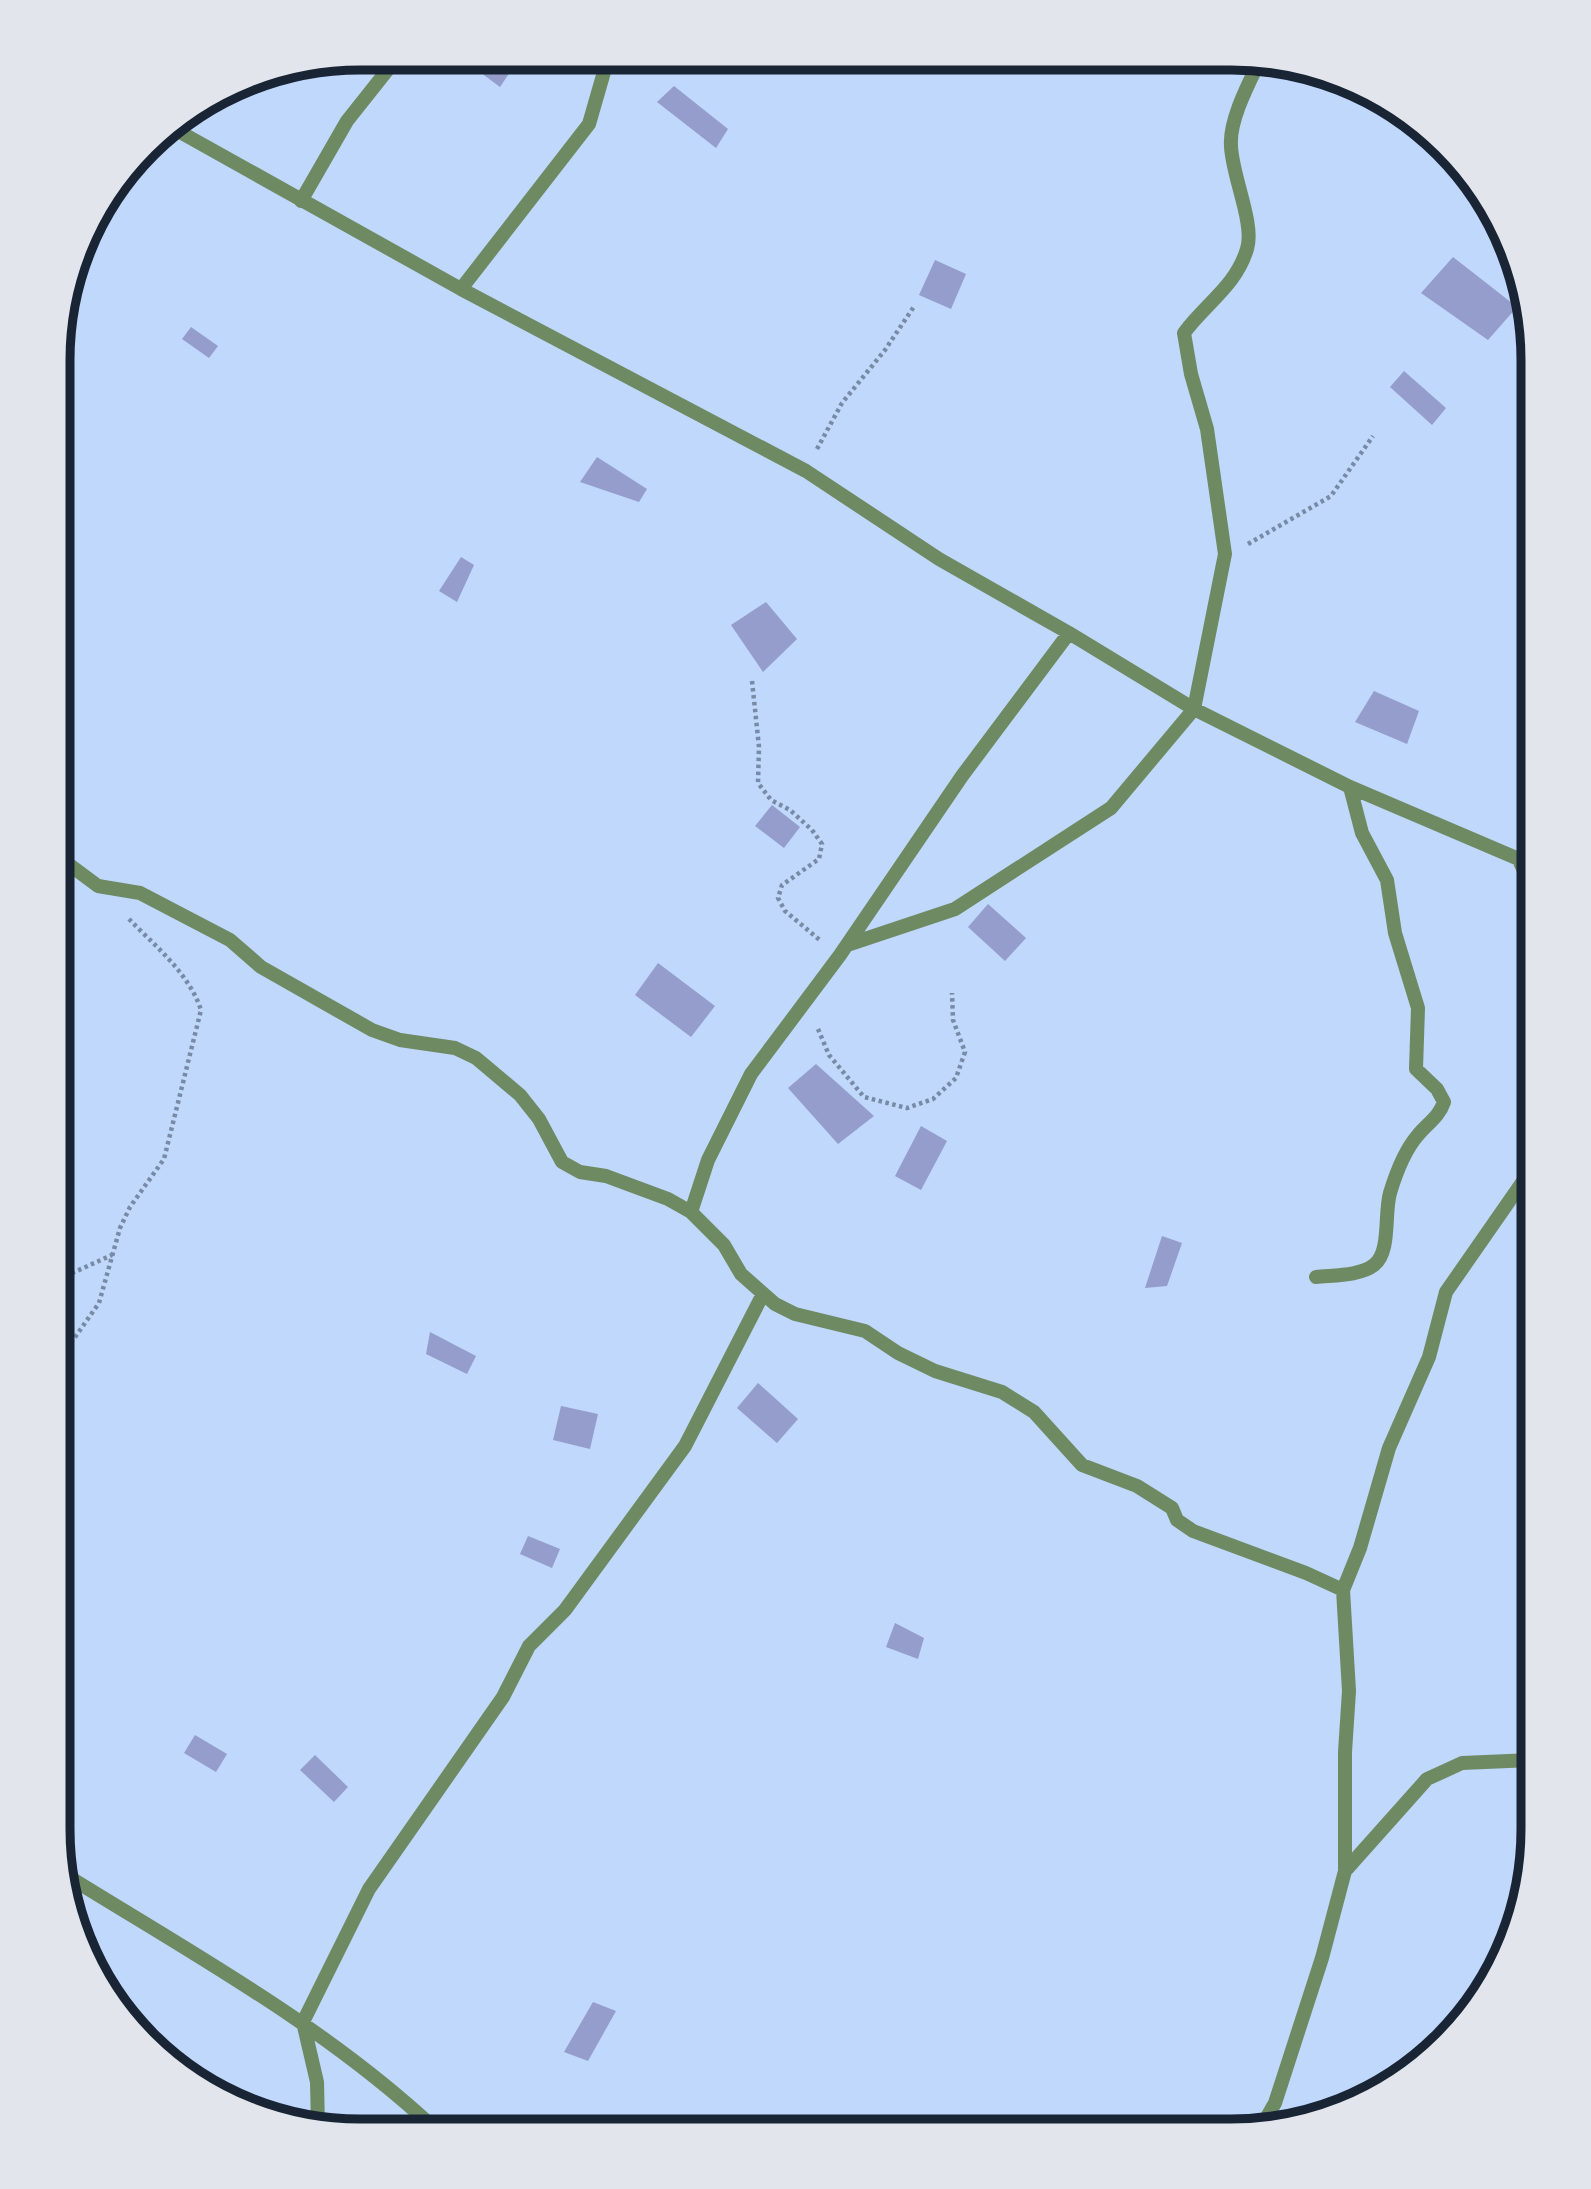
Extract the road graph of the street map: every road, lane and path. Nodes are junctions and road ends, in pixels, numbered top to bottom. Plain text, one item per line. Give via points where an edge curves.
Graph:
1 (387, 70) edge
2 (605, 70) edge
3 (1255, 71) edge
4 (181, 133) edge
5 (301, 201) junction
6 (461, 289) junction
7 (915, 305) dead end
8 (1373, 436) dead end
9 (806, 471) junction
10 (1225, 554) junction
11 (1069, 633) junction
12 (1194, 709) junction
13 (1350, 788) junction
14 (1519, 860) joint
15 (1521, 864) edge
16 (70, 865) edge
17 (98, 886) junction
18 (846, 945) junction
19 (1521, 1184) edge
20 (691, 1212) junction
21 (113, 1255) junction
22 (70, 1274) edge
23 (1316, 1277) dead end
24 (762, 1296) junction
25 (70, 1346) edge
26 (1343, 1590) junction
27 (1521, 1761) edge
28 (1345, 1871) junction
29 (75, 1881) edge
30 (303, 2022) junction
31 (318, 2116) edge
32 (1267, 2117) edge
33 (424, 2119) edge

1 - 5 street via 347,121
2 - 6 street via 589,124
3 - 10 street via 1230,143 1242,209 1251,229 1247,250 1217,300 1200,310 1184,333 1207,429
4 - 5 street
5 - 6 street
6 - 9 street
7 - 9 path via 842,404
8 - 10 path via 1331,496
9 - 11 street via 939,559
10 - 12 street
11 - 12 street
11 - 18 street via 962,776
12 - 13 street
12 - 18 street via 1111,808 955,909
13 - 14 street
13 - 23 street via 1362,832 1387,880 1395,933 1418,1008 1416,1069 1444,1102 1440,1114 1417,1135 1402,1159 1385,1213 1381,1258 1363,1271
14 - 15 street
16 - 17 street
17 - 20 street via 141,893 177,911 230,940 261,967 372,1030 400,1041 455,1048 476,1058 520,1095 540,1119 562,1162 580,1172 606,1176 668,1199
17 - 21 path via 186,979 201,1010 164,1159 130,1207
18 - 20 street via 751,1074 708,1160
19 - 26 street via 1446,1292 1429,1357 1389,1448
20 - 24 street via 724,1245 741,1274
21 - 22 path
21 - 25 path via 99,1303
24 - 26 street via 795,1314 864,1331 934,1371 1002,1392 1034,1412 1082,1465 1137,1486 1172,1508 1177,1520 1193,1531
24 - 30 street via 685,1446 565,1609 529,1646 503,1697 369,1889
26 - 28 street via 1349,1691
27 - 28 street via 1462,1763 1427,1779
28 - 32 street via 1322,1958
29 - 30 street
30 - 31 street via 317,2082
30 - 33 street

